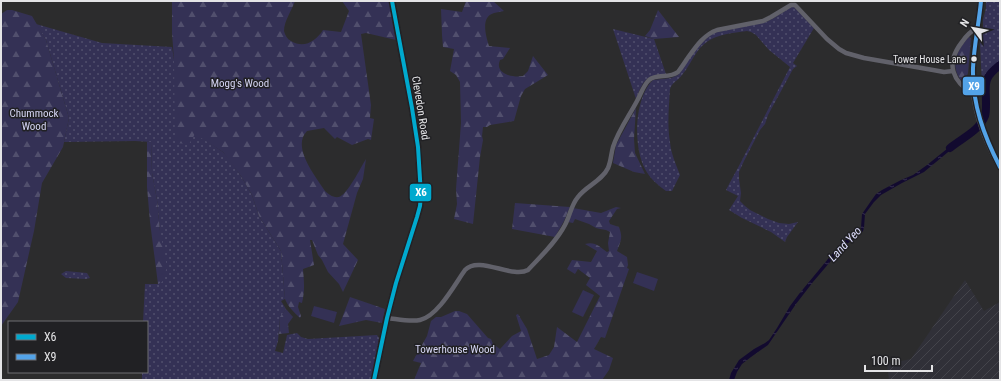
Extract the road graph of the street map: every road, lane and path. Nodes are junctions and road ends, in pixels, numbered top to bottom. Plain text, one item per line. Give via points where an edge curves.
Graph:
1 (392, 1) edge
2 (981, 1) edge
3 (794, 3) edge
4 (978, 27) junction
5 (953, 71) junction
6 (974, 95) junction
7 (1000, 167) edge
8 (387, 318) junction
9 (374, 380) edge

1 - 8 main road, Clevedon Road via 418,147 421,195 417,217
2 - 4 main road
3 - 5 street via 827,39 846,53 933,70
3 - 8 street via 763,20 713,32 701,41 678,71 650,80 615,142 606,172 576,199 559,236 528,270 521,272 477,265 468,267 428,317 414,321
4 - 5 street via 969,32 956,50 952,60
4 - 6 main road via 973,69
5 - 6 street via 963,87
6 - 7 main road via 976,112
8 - 9 main road, Clevedon Road

